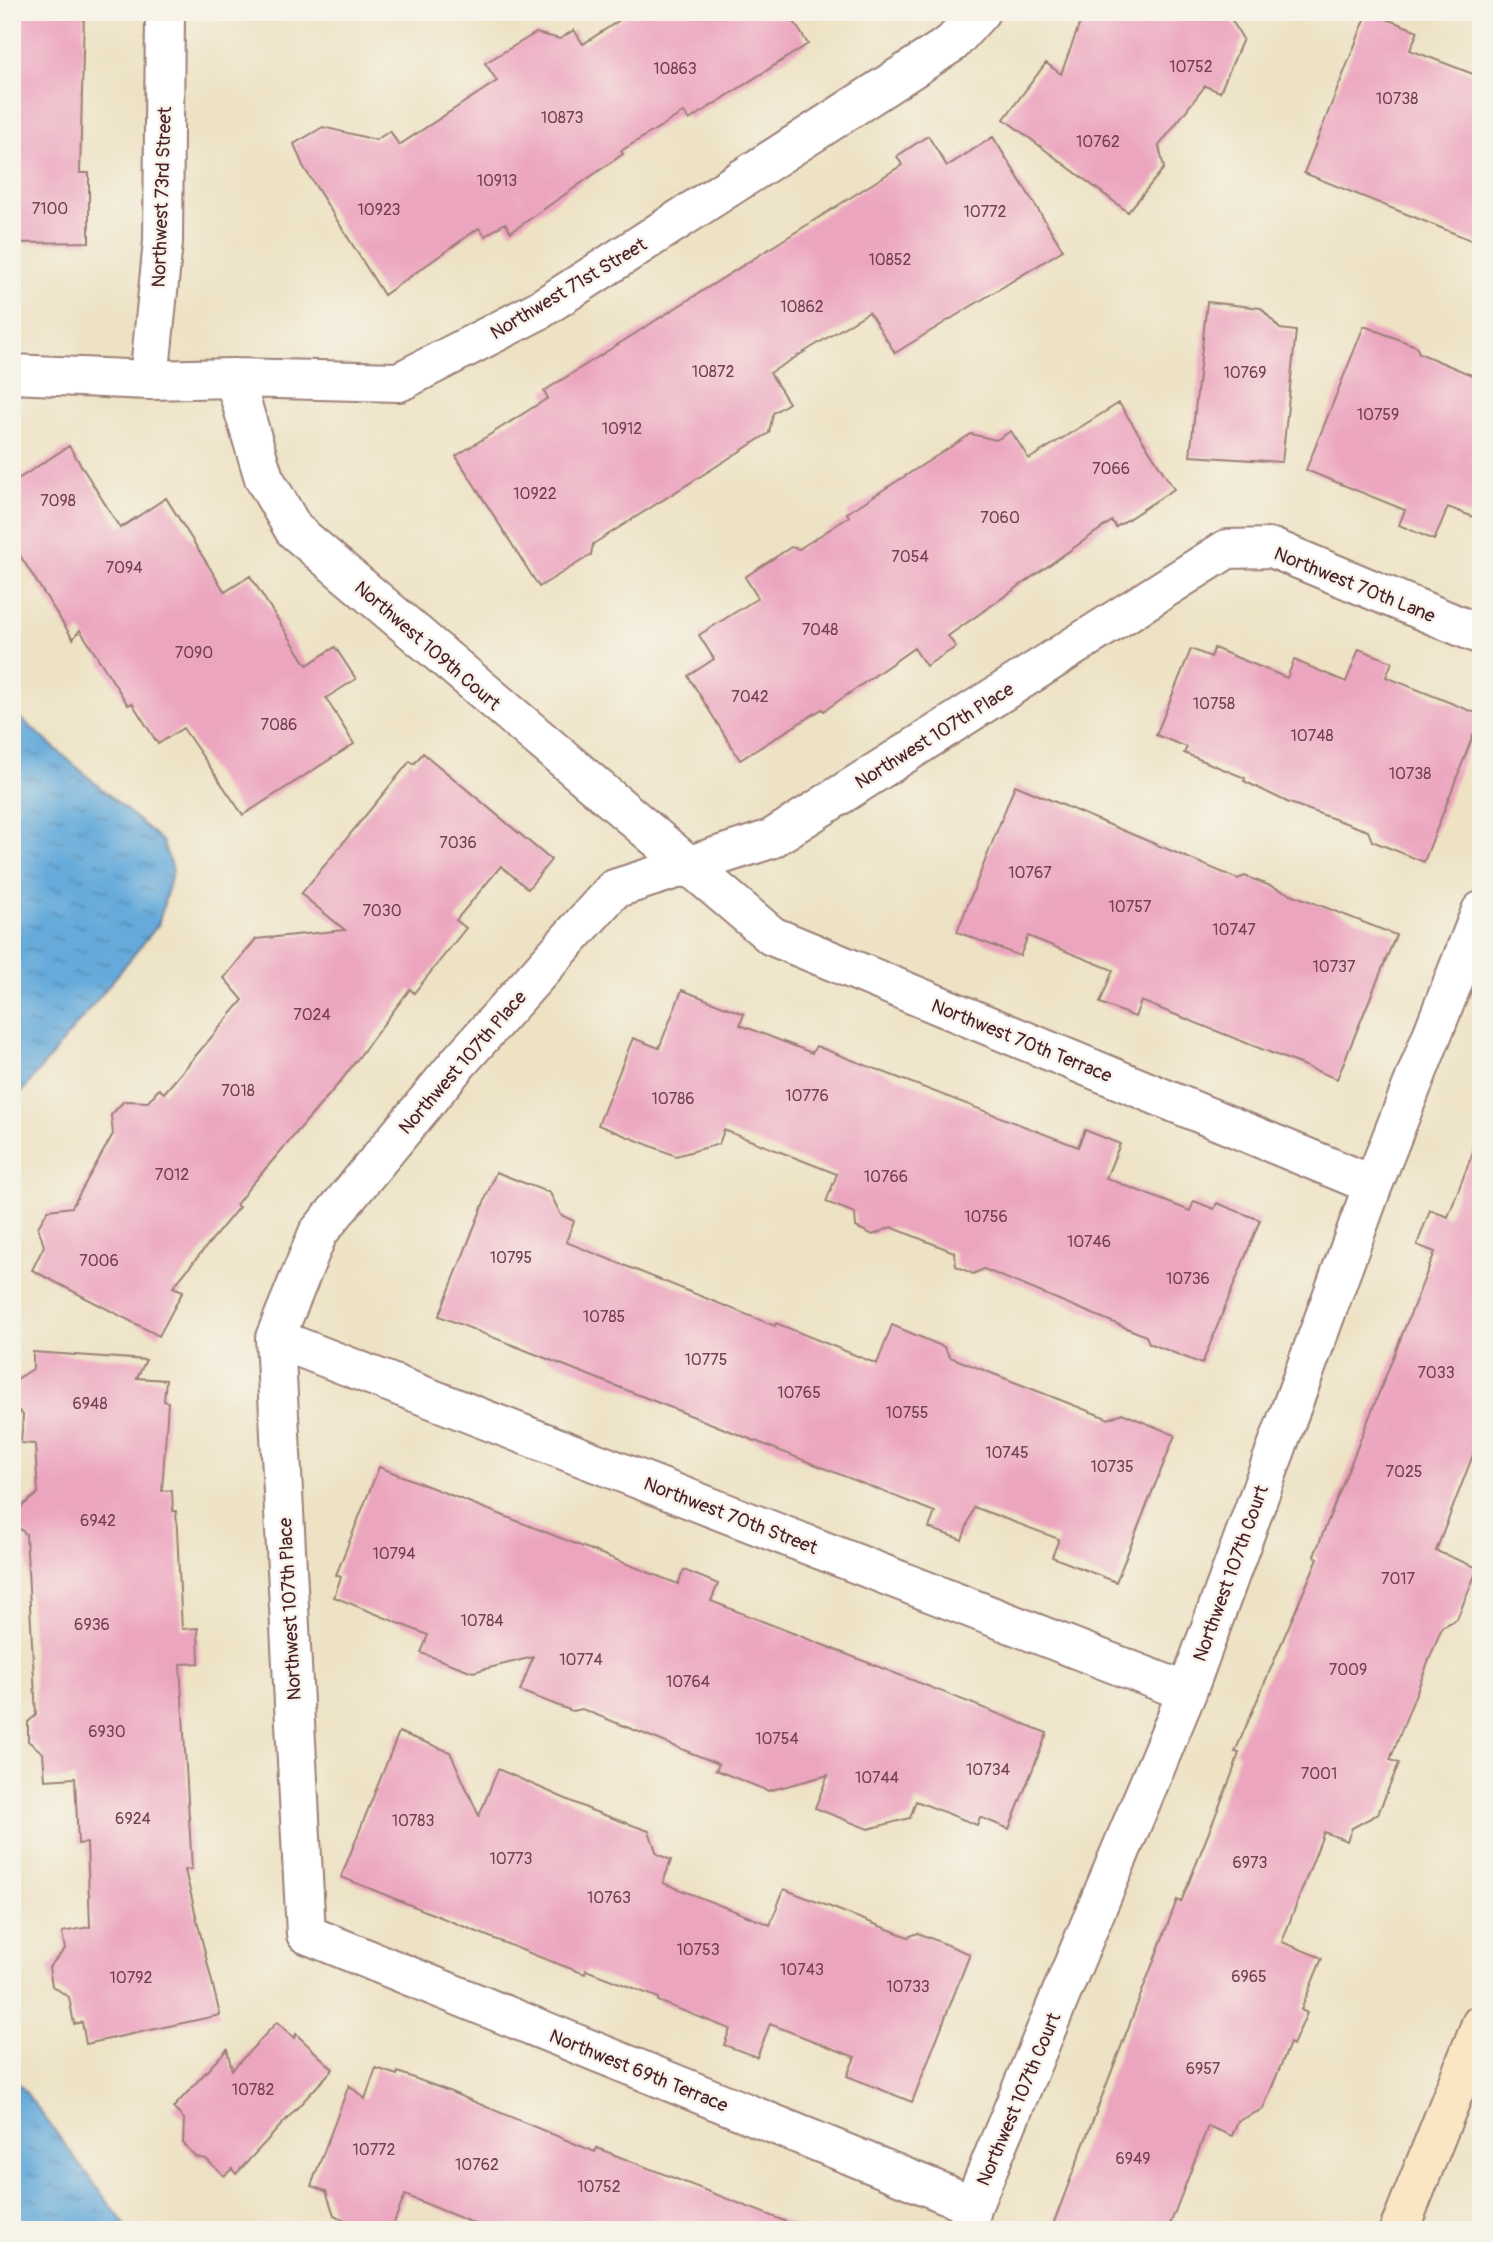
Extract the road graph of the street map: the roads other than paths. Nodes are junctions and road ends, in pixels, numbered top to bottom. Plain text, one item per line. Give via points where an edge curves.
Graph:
1 (165, 12) edge
2 (980, 12) edge
3 (12, 374) edge
4 (234, 378) junction
5 (149, 380) junction
6 (1227, 549) joint
7 (1481, 635) edge
8 (688, 866) junction
9 (1481, 911) edge
10 (1373, 1185) junction
11 (275, 1338) junction
12 (1186, 1692) junction
13 (306, 1934) joint
14 (1481, 2024) edge
15 (970, 2217) edge
16 (1399, 2230) edge

1 - 5 street, Northwest 73rd Street via 163,242
2 - 4 street, Northwest 71st Street via 952,43 540,310 399,382
3 - 5 street, Northwest 71st Street
4 - 5 street, Northwest 71st Street
4 - 8 street, Northwest 109th Court via 264,478 294,530
6 - 7 street, Northwest 70th Lane via 1272,548
6 - 8 street, Northwest 107th Place via 771,839
8 - 10 street, Northwest 70th Terrace via 772,936
8 - 11 street, Northwest 107th Place via 614,890 459,1062 318,1233
9 - 10 street, Northwest 107th Court
10 - 12 street, Northwest 107th Court
11 - 12 street, Northwest 70th Street
11 - 13 street, Northwest 107th Place
12 - 15 street, Northwest 107th Court
13 - 15 street, Northwest 69th Terrace
14 - 16 main road

